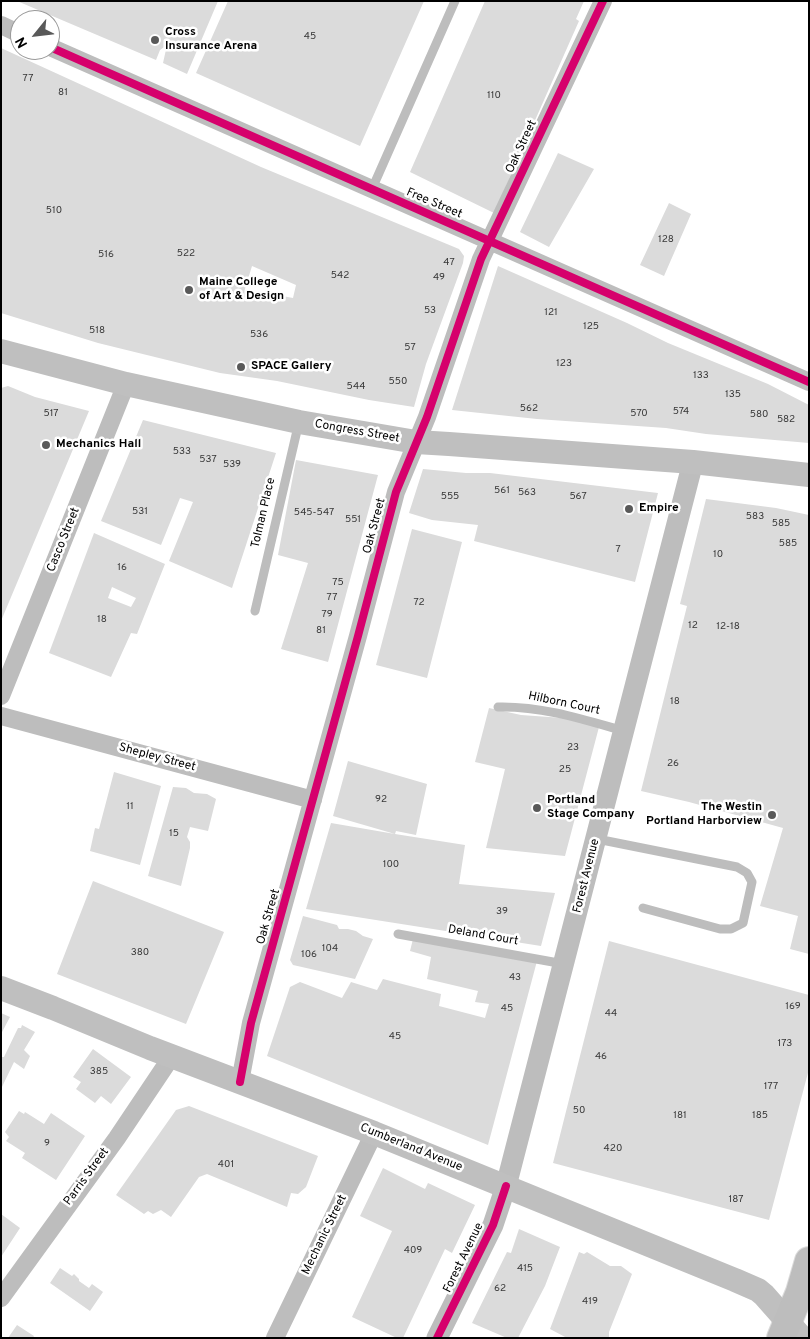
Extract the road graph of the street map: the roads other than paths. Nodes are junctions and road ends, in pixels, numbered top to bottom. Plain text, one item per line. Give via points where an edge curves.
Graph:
1 (455, 1) edge
2 (603, 1) edge
3 (60, 51) edge
4 (372, 190) junction
5 (490, 240) junction
6 (1, 351) edge
7 (809, 382) edge
8 (126, 384) junction
9 (299, 422) junction
10 (416, 442) junction
11 (693, 462) junction
12 (809, 475) edge
13 (254, 611) dead end
14 (3, 685) edge
15 (498, 707) dead end
16 (1, 716) edge
17 (624, 731) junction
18 (313, 800) junction
19 (597, 839) junction
20 (643, 908) dead end
21 (398, 934) dead end
22 (565, 964) junction
23 (1, 988) edge
24 (172, 1056) junction
25 (240, 1082) junction
26 (374, 1133) junction
27 (506, 1186) junction
28 (809, 1260) edge
29 (1, 1298) edge
30 (790, 1332) edge
31 (275, 1338) edge
32 (437, 1338) edge

1 - 4 lane
2 - 5 street, Oak Street
3 - 4 street, Free Street
4 - 5 street, Free Street
5 - 7 street, Free Street
5 - 10 street, Oak Street
6 - 8 main road, Congress Street
8 - 9 main road, Congress Street
8 - 14 street, Casco Street
9 - 10 main road, Congress Street
9 - 13 lane, Tolman Place
10 - 11 main road, Congress Street
10 - 18 street, Oak Street via 396,492
11 - 12 main road, Congress Street
11 - 17 street, Forest Avenue
15 - 17 lane, Hilborn Court via 541,709
16 - 18 street, Shepley Street
17 - 19 street, Forest Avenue
18 - 25 street, Oak Street via 251,1023
19 - 20 lane via 737,867 748,873 752,882 743,924 731,929 720,929
19 - 22 street, Forest Avenue
21 - 22 lane, Deland Court
22 - 27 street, Forest Avenue
23 - 24 main road, Cumberland Avenue
24 - 25 main road, Cumberland Avenue
24 - 29 street, Parris Street
25 - 26 main road, Cumberland Avenue
26 - 27 main road, Cumberland Avenue
26 - 31 street, Mechanic Street
27 - 30 main road, Cumberland Avenue via 758,1290
27 - 32 street, Forest Avenue via 495,1219
28 - 30 main road

